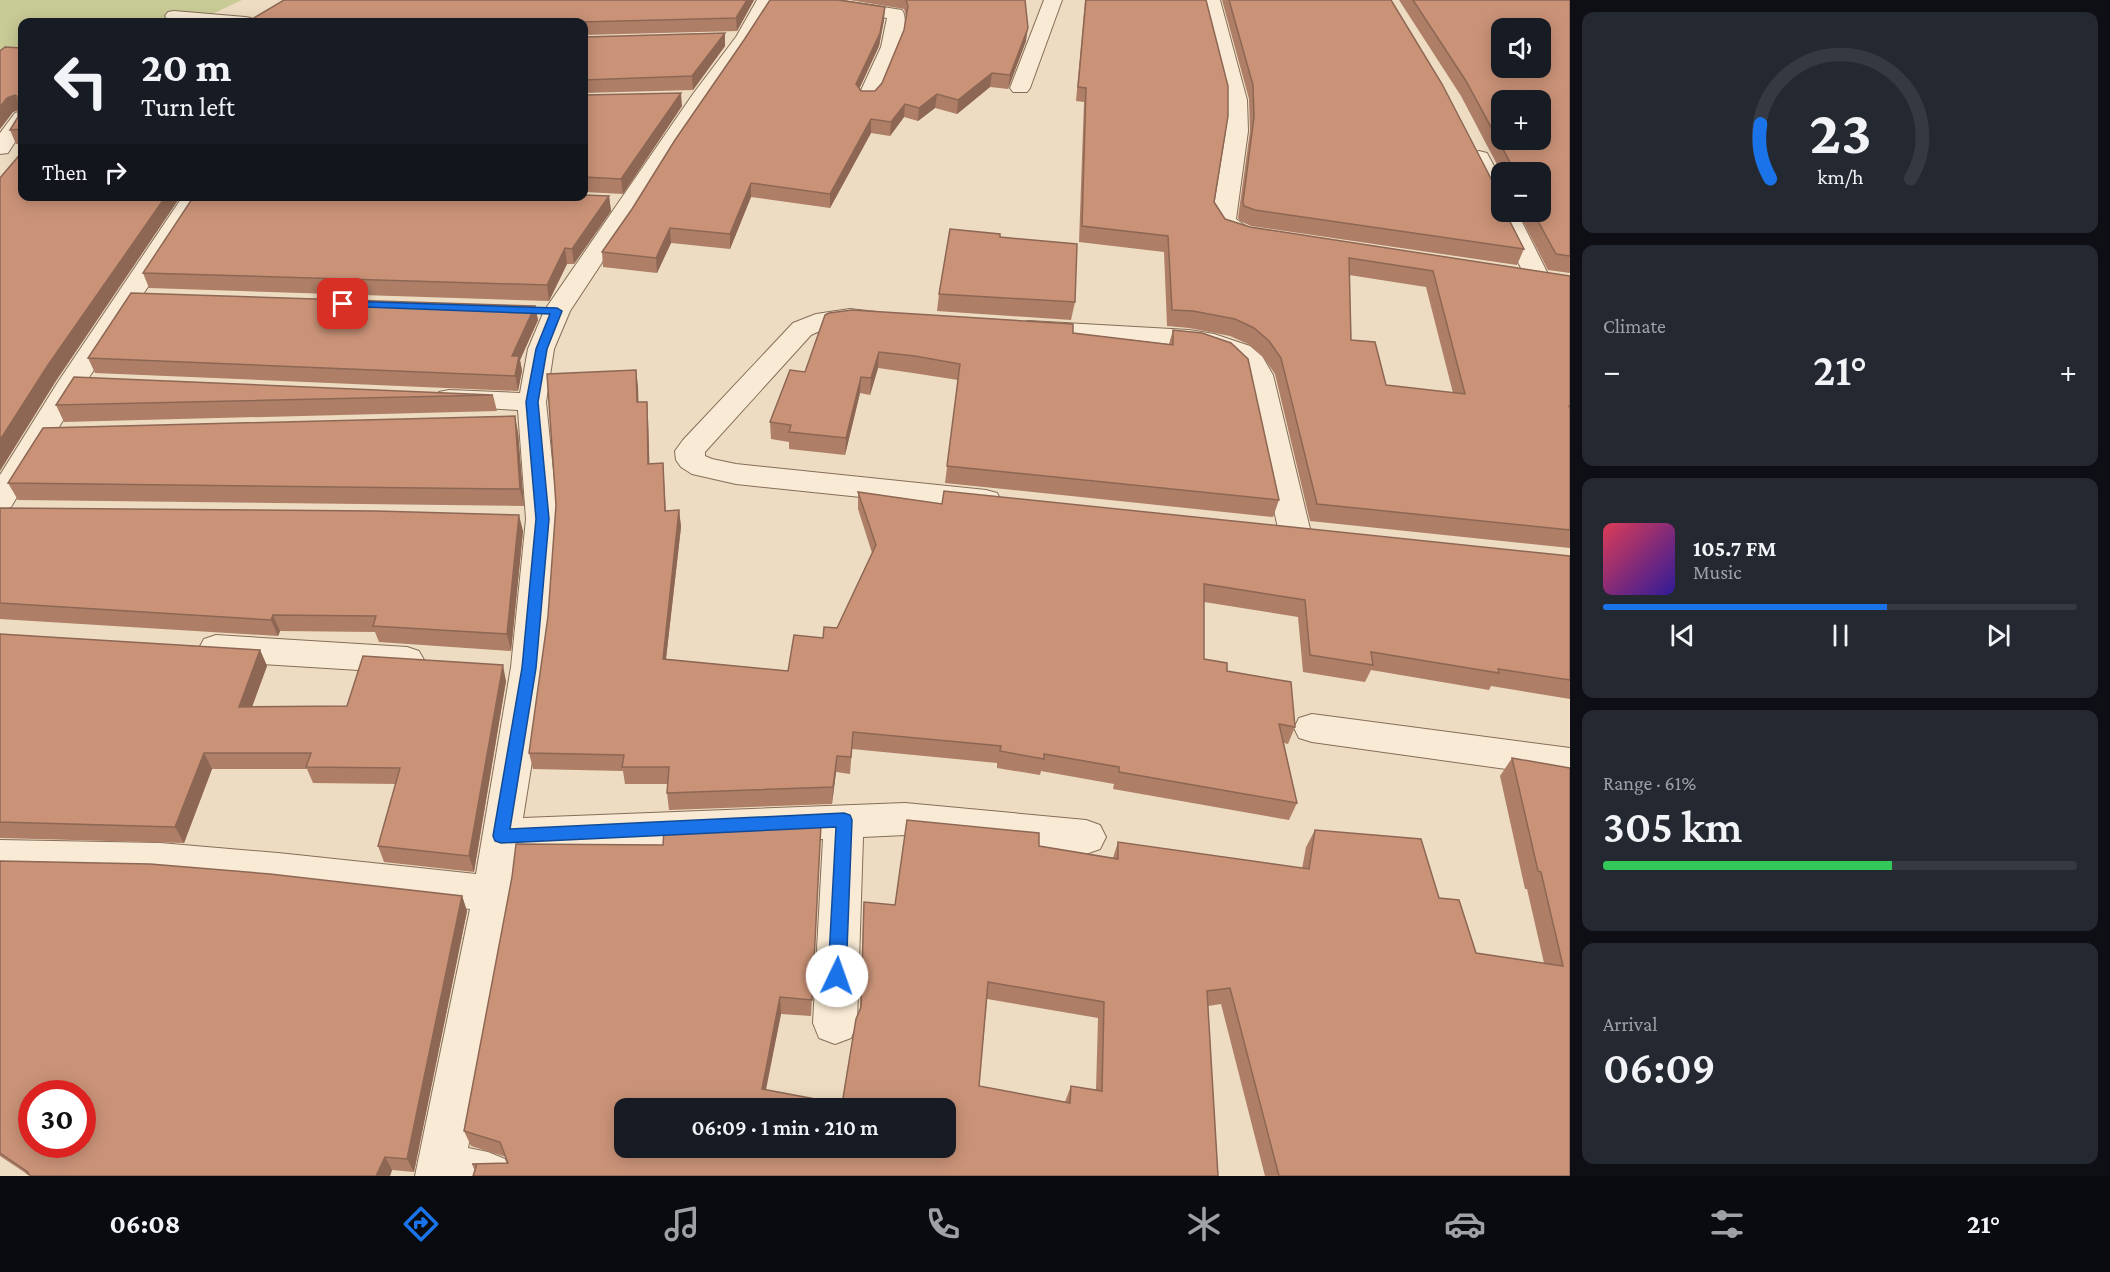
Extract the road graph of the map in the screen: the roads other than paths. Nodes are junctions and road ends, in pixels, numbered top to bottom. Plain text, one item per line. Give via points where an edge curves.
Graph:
1 (213, 0) edge
2 (766, 0) edge
3 (800, 0) edge
4 (1053, 0) edge
5 (1211, 0) edge
6 (902, 7) edge
7 (174, 16) junction
8 (168, 18) edge
9 (198, 18) edge
10 (1020, 88) dead end
11 (867, 99) edge
12 (18, 125) edge
13 (1470, 140) edge
14 (8, 146) edge
15 (1491, 182) edge
16 (193, 201) edge
17 (1510, 222) edge
18 (1290, 240) edge
19 (1537, 278) edge
20 (894, 320) edge
21 (1008, 327) edge
22 (72, 382) junction
23 (106, 384) edge
24 (425, 397) edge
25 (533, 412) junction
26 (440, 424) edge
27 (40, 434) junction
28 (75, 434) edge
29 (1010, 503) edge
30 (8, 508) edge
31 (1294, 533) edge
32 (188, 646) edge
33 (435, 662) edge
34 (494, 665) edge
35 (529, 668) junction
36 (1312, 728) dead end
37 (1570, 763) edge
38 (844, 820) junction
39 (501, 836) junction
40 (1086, 837) dead end
41 (0, 857) edge
42 (494, 894) junction
43 (835, 1023) dead end
44 (440, 1171) edge
45 (488, 1176) edge

1 - 7 street
2 - 25 street via 689,98 545,310
3 - 6 street
4 - 10 street
5 - 18 street via 1237,100 1225,224 1246,234
6 - 11 street via 893,42
7 - 8 street
7 - 9 street
12 - 14 street
13 - 15 street
16 - 22 street via 141,297
17 - 19 street
20 - 29 street via 851,316 818,321 802,329 690,451 691,460 703,467 736,474
21 - 31 street via 1189,338 1241,352 1259,375
22 - 23 street
22 - 27 street
24 - 25 street
25 - 26 street
25 - 35 street
27 - 28 street
27 - 30 street
32 - 33 street
34 - 35 street
35 - 39 street
36 - 37 street
38 - 39 street
38 - 40 street via 905,819
38 - 43 street
39 - 42 street
41 - 42 street via 160,860
42 - 44 street
44 - 45 street

